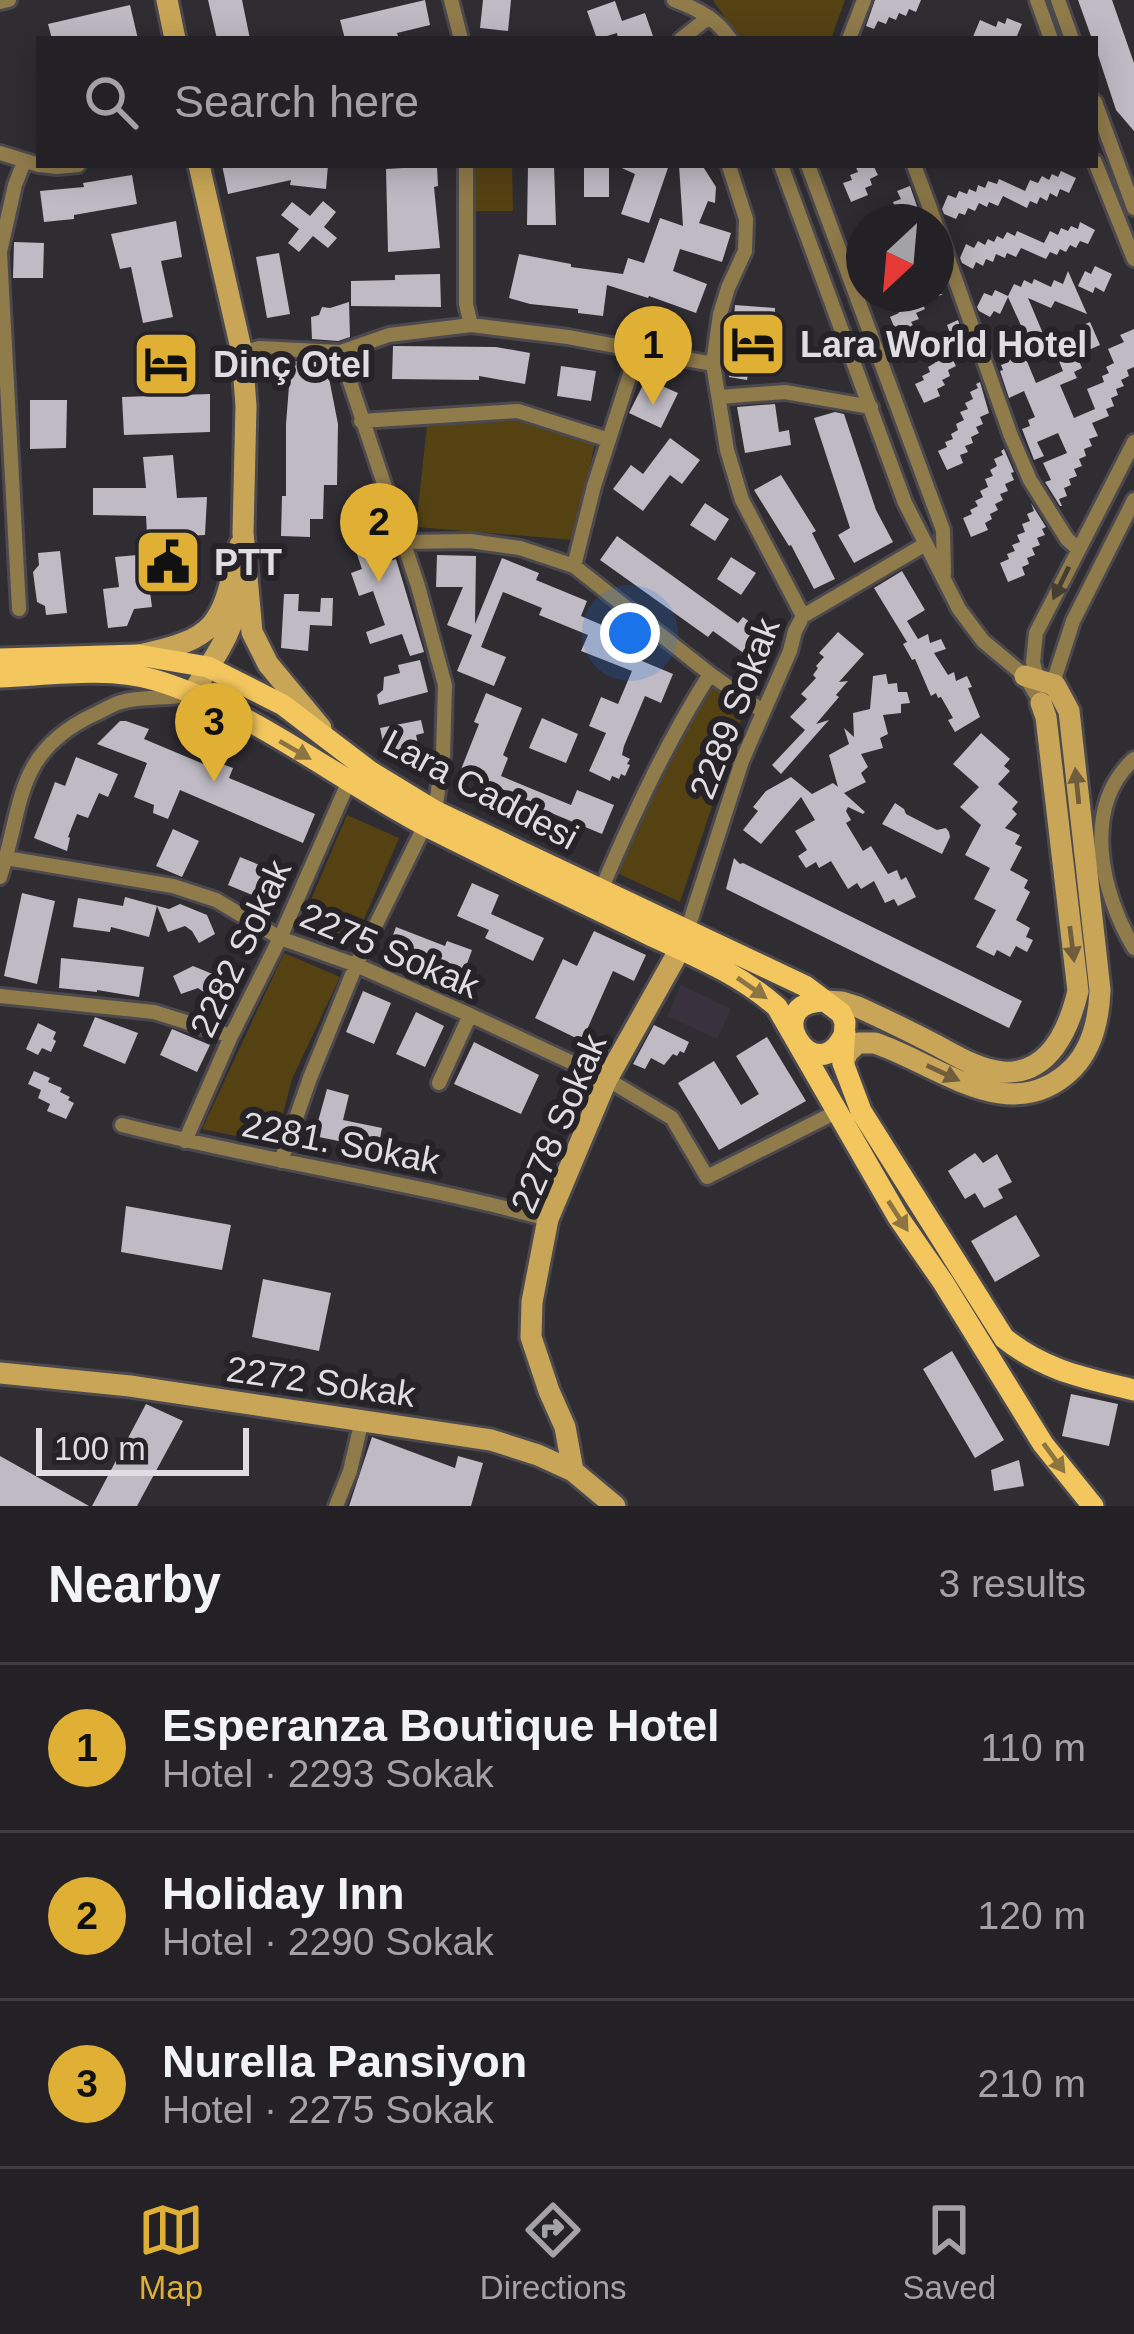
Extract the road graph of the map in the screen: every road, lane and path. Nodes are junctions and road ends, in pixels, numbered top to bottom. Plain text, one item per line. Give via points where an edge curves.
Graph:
1 (9, 0) edge
2 (167, 0) edge
3 (451, 0) edge
4 (674, 0) edge
5 (863, 0) edge
6 (1036, 0) edge
7 (1058, 0) edge
8 (0, 2) edge
9 (709, 17) junction
10 (857, 20) junction
11 (174, 36) edge
12 (460, 36) edge
13 (685, 36) edge
14 (728, 36) edge
15 (850, 36) edge
16 (866, 36) edge
17 (1050, 36) edge
18 (1071, 36) edge
19 (1098, 110) edge
20 (0, 153) edge
21 (35, 164) edge
22 (200, 168) edge
23 (466, 168) edge
24 (731, 168) edge
25 (782, 168) edge
26 (809, 168) edge
27 (915, 168) edge
28 (1097, 168) edge
29 (929, 204) edge
30 (1134, 208) edge
31 (0, 252) edge
32 (1134, 259) edge
33 (954, 274) edge
34 (471, 326) junction
35 (638, 349) junction
36 (340, 352) junction
37 (242, 353) junction
38 (2, 354) edge
39 (713, 364) junction
40 (719, 397) junction
41 (871, 406) junction
42 (361, 421) junction
43 (609, 440) junction
44 (1134, 442) edge
45 (1134, 500) edge
46 (243, 533) junction
47 (403, 542) junction
48 (924, 545) junction
49 (1078, 548) junction
50 (574, 566) junction
51 (945, 580) junction
52 (19, 609) dead end
53 (803, 616) junction
54 (138, 655) junction
55 (0, 659) edge
56 (208, 667) junction
57 (710, 674) junction
58 (0, 677) edge
59 (1039, 686) junction
60 (192, 694) junction
61 (762, 710) junction
62 (329, 738) junction
63 (1134, 759) edge
64 (350, 781) junction
65 (430, 818) junction
66 (6, 858) junction
67 (0, 877) edge
68 (601, 890) junction
69 (280, 938) junction
70 (684, 940) junction
71 (1134, 947) edge
72 (356, 965) junction
73 (0, 996) edge
74 (833, 1002) junction
75 (470, 1015) junction
76 (231, 1036) junction
77 (796, 1042) junction
78 (844, 1048) junction
79 (607, 1079) junction
80 (439, 1083) dead end
81 (836, 1112) junction
82 (122, 1125) dead end
83 (185, 1141) junction
84 (281, 1161) junction
85 (548, 1219) junction
86 (1054, 1370) junction
87 (0, 1372) edge
88 (1134, 1390) edge
89 (1021, 1405) junction
90 (362, 1420) junction
91 (573, 1471) junction
92 (336, 1506) edge
93 (615, 1506) edge
94 (1094, 1506) edge

1 - 8 street
2 - 11 street
3 - 12 street
4 - 9 street
5 - 10 street
6 - 17 street
7 - 18 street
9 - 13 street
9 - 14 street
10 - 15 street
10 - 16 street
19 - 30 street
20 - 21 street
21 - 31 street via 15,185
22 - 37 street, Lara Caddesi
23 - 34 street
24 - 39 street, 2289 Sokak via 746,218 745,250 724,301
25 - 41 street
26 - 51 street via 943,530
27 - 29 street
28 - 32 street
31 - 38 street
33 - 49 street via 1030,480
34 - 35 street
34 - 36 street via 389,334
35 - 39 street
35 - 43 street
36 - 37 street
36 - 42 street
37 - 46 street, Lara Caddesi
38 - 52 street
39 - 40 street, 2289 Sokak
40 - 41 street via 785,392
40 - 53 street, 2289 Sokak via 742,500
41 - 48 street
42 - 43 street via 518,412
42 - 47 street
43 - 50 street
44 - 49 street
45 - 59 street
46 - 54 street via 214,624
46 - 56 street via 237,616
46 - 62 street, Lara Caddesi via 258,648
47 - 50 street via 520,548
47 - 65 street via 445,685
48 - 51 street
48 - 53 street
49 -> 59 street via 1036,634
50 - 57 street
51 - 59 street via 982,641
53 - 61 street, 2289 Sokak
54 - 55 main road
54 - 56 main road
56 - 60 street
56 - 62 main road
57 - 61 street
57 - 68 street via 642,795
58 - 60 main road via 131,676
59 -> 74 street via 1078,992 1060,1040 1037,1064 1003,1072
78 -> 59 street via 874,1043 1009,1095 1047,1087 1087,1048 1100,990 1069,711
60 -> 64 main road
60 - 66 street via 122,701 71,725 36,758
61 - 70 street, 2289 Sokak
62 - 65 main road, Lara Caddesi
63 - 71 street via 1107,794 1101,844 1116,919
64 - 65 main road
64 - 69 street, 2282 Sokak
65 - 68 main road, Lara Caddesi
65 - 70 main road
65 - 72 street
66 - 67 street
66 - 69 street, 2275 Sokak via 172,886 216,900
68 - 70 main road, Lara Caddesi
69 - 72 street, 2275 Sokak
69 - 76 street, 2282 Sokak
70 - 74 main road, Lara Caddesi
70 -> 77 main road via 763,994
70 - 79 street, 2278 Sokak
72 - 75 street, 2275 Sokak
72 - 84 street
73 - 76 street via 154,1012
74 - 77 main road via 807,1004 794,1016
74 - 78 main road via 845,1022
75 - 79 street, 2275 Sokak
75 - 80 street
76 - 83 street, 2282 Sokak
77 - 78 main road via 811,1053
77 - 81 main road
78 - 86 main road via 860,1111 1004,1338
79 - 81 street, 2275 Sokak via 672,1118 707,1177
79 - 85 street, 2278 Sokak
81 -> 89 main road
82 - 83 street, 2281. Sokak
83 - 84 street, 2281. Sokak
84 - 85 street, 2281. Sokak
85 - 91 street, 2278 Sokak via 531,1337
86 - 88 main road
86 - 89 main road via 1030,1377
87 - 90 street, 2272 Sokak
89 -> 94 main road
90 - 91 street, 2272 Sokak via 491,1440
90 - 92 street
91 - 93 street, 2272 Sokak

